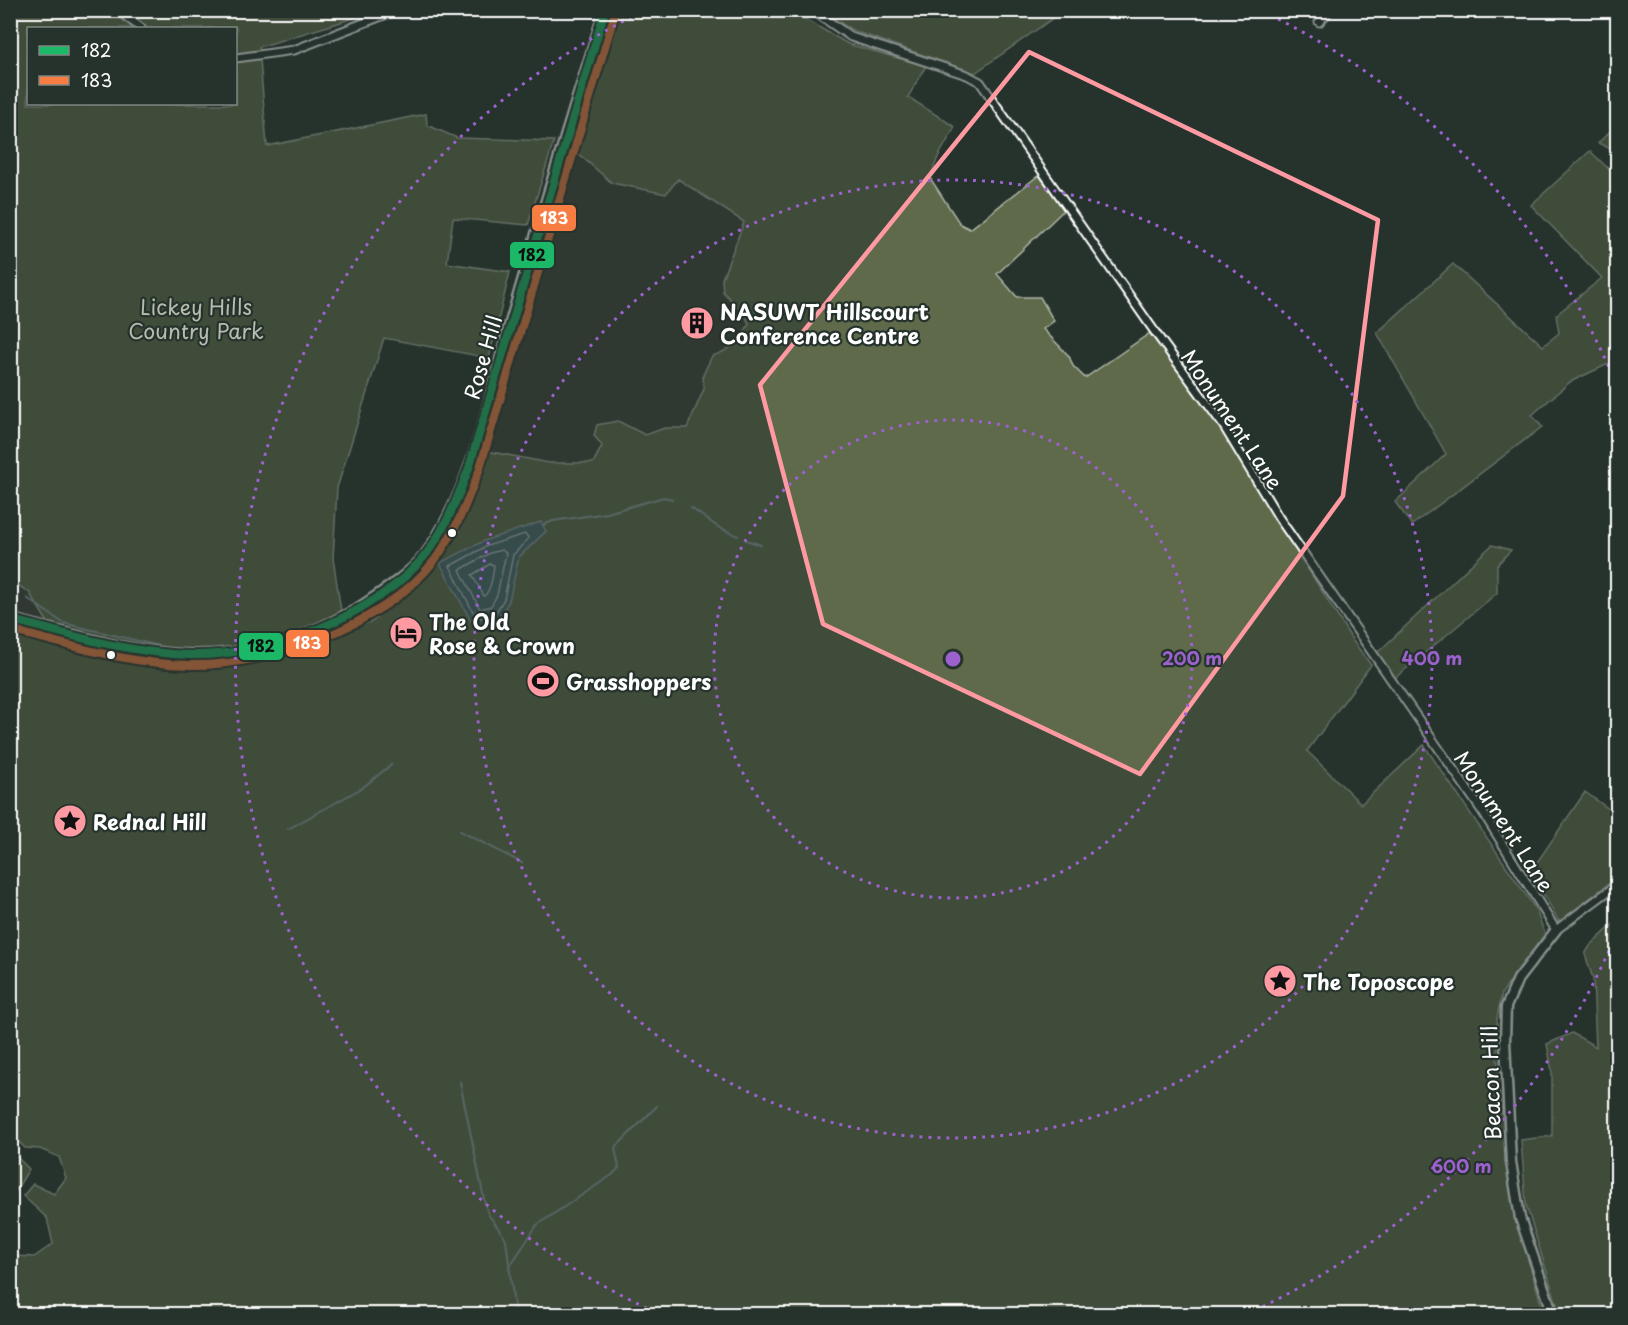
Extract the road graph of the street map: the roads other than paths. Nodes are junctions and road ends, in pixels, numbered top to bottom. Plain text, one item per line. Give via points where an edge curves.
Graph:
1 (397, 10) edge
2 (605, 10) edge
3 (812, 10) edge
4 (1330, 10) edge
5 (120, 12) edge
6 (1319, 22) dead end
7 (140, 27) edge
8 (237, 58) edge
9 (10, 619) edge
10 (1617, 884) edge
11 (1556, 930) junction
12 (1553, 1314) edge

1 - 8 street via 294,50
2 - 9 main road, Rose Hill via 466,473 431,548 402,577 338,621 270,647 240,653 193,657 162,654 94,642
3 - 11 street, Monument Lane via 851,37 980,82 1223,425 1279,518 1482,811
4 - 6 street
5 - 7 street
10 - 11 street
11 - 12 street, Beacon Hill via 1518,979 1506,1007 1505,1041 1511,1162 1520,1218

